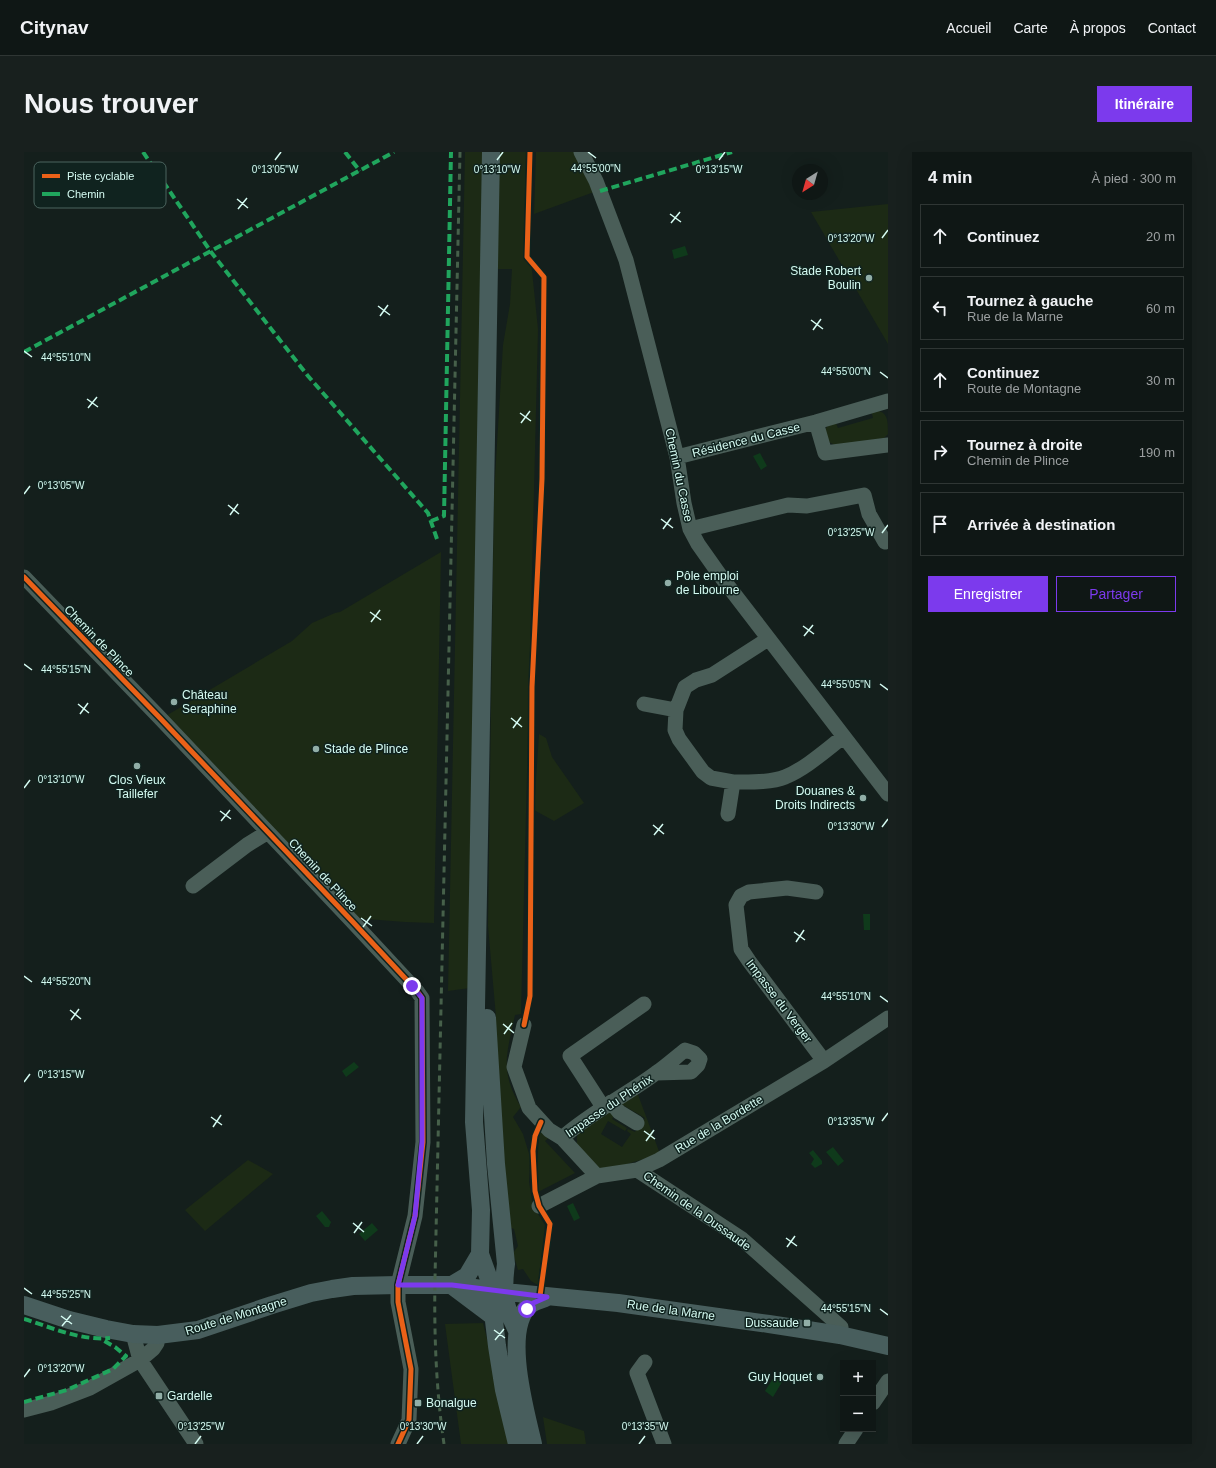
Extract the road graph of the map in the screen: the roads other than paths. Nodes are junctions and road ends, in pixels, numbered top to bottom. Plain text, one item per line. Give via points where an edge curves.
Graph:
1 (491, 152) edge
2 (581, 152) edge
3 (888, 401) edge
4 (816, 422) junction
5 (888, 445) edge
6 (677, 457) junction
7 (690, 529) junction
8 (885, 542) dead end
9 (24, 577) edge
10 (768, 639) junction
11 (644, 704) dead end
12 (676, 710) junction
13 (843, 737) junction
14 (733, 782) junction
15 (888, 794) edge
16 (728, 814) dead end
17 (268, 832) junction
18 (479, 876) junction
19 (193, 886) dead end
20 (816, 892) dead end
21 (644, 1004) dead end
22 (888, 1018) edge
23 (524, 1025) dead end
24 (824, 1060) junction
25 (656, 1073) dead end
26 (607, 1105) junction
27 (637, 1123) dead end
28 (562, 1138) junction
29 (637, 1170) junction
30 (597, 1176) junction
31 (539, 1206) dead end
32 (481, 1210) junction
33 (480, 1254) junction
34 (506, 1264) junction
35 (398, 1285) junction
36 (452, 1285) junction
37 (498, 1291) junction
38 (540, 1296) junction
39 (24, 1305) edge
40 (494, 1317) junction
41 (517, 1331) junction
42 (133, 1334) junction
43 (158, 1335) junction
44 (840, 1335) junction
45 (888, 1346) edge
46 (140, 1360) junction
47 (645, 1362) dead end
48 (518, 1377) junction
49 (888, 1381) edge
50 (876, 1399) edge
51 (24, 1410) edge
52 (854, 1432) edge
53 (196, 1444) edge
54 (398, 1444) edge
55 (517, 1444) edge
56 (533, 1444) edge
57 (664, 1444) edge
58 (846, 1444) edge

1 - 18 main road
2 - 6 street, Chemin du Casse via 596,182 626,260
3 - 4 street, Résidence du Casse
4 - 5 street, Résidence du Casse via 825,453
4 - 6 street, Résidence du Casse
6 - 7 street, Chemin du Casse
7 - 8 street via 788,505 807,506 864,495 869,514
7 - 10 street, Chemin du Casse via 702,550
9 - 17 street, Chemin de Plince
10 - 12 street via 712,675 685,687
10 - 13 street, Chemin du Casse
11 - 12 street
12 - 14 street via 675,730 703,772 711,778
13 - 14 street via 784,778
13 - 15 street, Chemin du Casse
14 - 16 street
17 - 19 street
17 - 35 street, Chemin de Plince via 417,991 422,993 422,1142 415,1216
18 - 32 main road via 474,1122
18 - 34 main road via 490,1087
20 - 24 street, Impasse du Verger via 787,888 749,892 741,896 736,905 741,948
21 - 26 street via 570,1056
22 - 24 street, Rue de la Bordette
23 - 28 street via 514,1067 529,1108 549,1130
24 - 29 street, Rue de la Bordette via 659,1160
25 - 26 street, Impasse du Phénix
26 - 27 street
26 - 28 street, Impasse du Phénix
28 - 30 street
29 - 30 street, Rue de la Bordette
29 - 44 street, Chemin de la Dussaude via 742,1239 841,1327
30 - 31 street, Rue de la Bordette
32 - 33 main road
32 - 37 main road via 491,1230
33 - 36 main road via 467,1276
33 - 37 main road
34 - 37 main road via 504,1279
34 - 38 main road
35 - 36 main road, Route de Montagne
35 - 43 main road, Route de Montagne via 353,1286 311,1293 198,1330
35 - 54 street, Chemin de Plince via 398,1302 411,1369 409,1420
36 - 37 main road, Rue de la Marne
36 - 40 main road
37 - 38 main road, Rue de la Marne
37 - 40 main road
37 - 41 main road
37 - 48 main road
38 - 41 main road via 525,1311
38 - 44 main road, Rue de la Marne via 618,1303
39 - 42 main road, Route de Montagne via 69,1320
40 - 55 main road via 504,1390
41 - 48 main road
42 - 43 main road, Route de Montagne
42 - 46 street
43 - 46 street via 153,1349
44 - 45 main road, Rue de la Marne
46 - 51 street via 90,1388
46 - 53 street
47 - 57 street via 637,1373
48 - 56 main road
49 - 50 street
52 - 58 street

